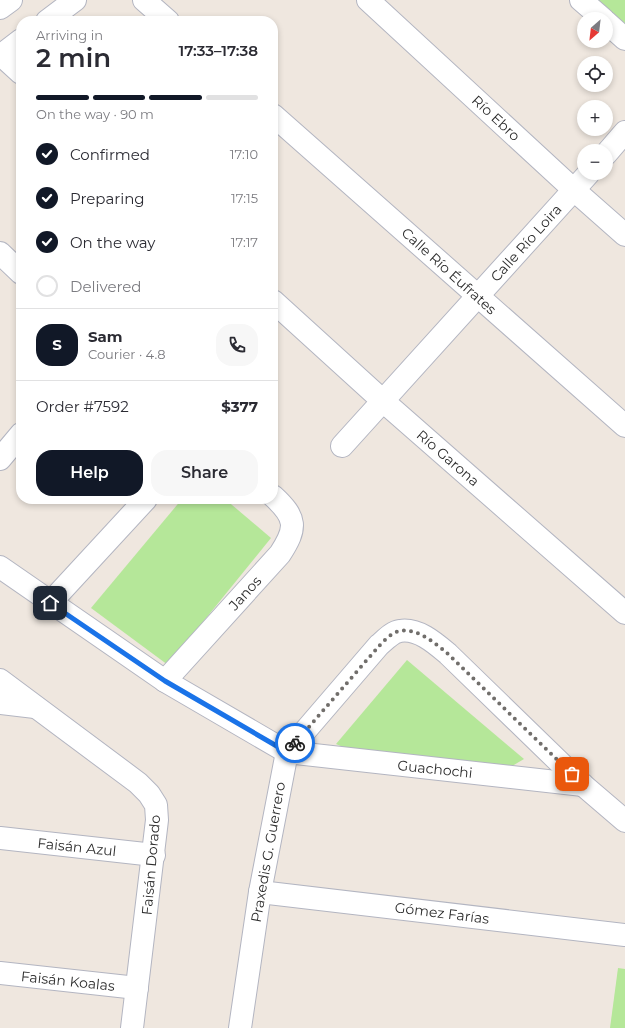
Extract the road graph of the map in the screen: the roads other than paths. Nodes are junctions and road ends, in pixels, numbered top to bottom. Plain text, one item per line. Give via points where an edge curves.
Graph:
1 (11, 0) edge
2 (75, 0) edge
3 (144, 0) edge
4 (368, 0) edge
5 (581, 0) edge
6 (0, 8) edge
7 (595, 12) edge
8 (54, 16) edge
9 (162, 16) edge
10 (613, 28) edge
11 (625, 39) edge
12 (16, 44) edge
13 (0, 55) edge
14 (16, 69) edge
15 (278, 119) edge
16 (625, 132) edge
17 (613, 146) edge
18 (583, 180) edge
19 (574, 190) junction
20 (625, 235) edge
21 (0, 253) edge
22 (16, 268) edge
23 (478, 296) junction
24 (278, 306) edge
25 (383, 401) junction
26 (625, 426) edge
27 (16, 440) edge
28 (342, 446) dead end
29 (0, 459) edge
30 (278, 501) edge
31 (141, 504) edge
32 (0, 567) edge
33 (50, 603) junction
34 (625, 613) edge
35 (0, 680) edge
36 (165, 681) junction
37 (0, 703) edge
38 (35, 707) junction
39 (287, 752) junction
40 (583, 785) junction
41 (625, 821) edge
42 (0, 838) edge
43 (154, 855) junction
44 (260, 892) junction
45 (625, 935) edge
46 (0, 973) edge
47 (137, 988) junction
48 (132, 1028) edge
49 (240, 1028) edge

1 - 6 street
2 - 8 street
3 - 9 street
4 - 19 street, Río Ebro
5 - 7 street
10 - 11 street
12 - 13 street
13 - 14 street
15 - 23 street, Calle Río Éufrates
16 - 17 street
18 - 19 street, Calle Río Loira
19 - 20 street, Río Ebro
19 - 23 street, Calle Río Loira
21 - 22 street
23 - 25 street, Calle Río Loira
23 - 26 street, Calle Río Éufrates
24 - 25 street, Río Garona
25 - 28 street, Calle Río Loira
25 - 34 street, Río Garona
27 - 29 street
30 - 36 street, Janos via 292,520 289,541
31 - 33 street
32 - 33 street
33 - 36 street
35 - 38 street, Faisán Dorado
36 - 39 street
37 - 38 street
38 - 43 street, Faisán Dorado via 138,783 149,794 156,805
39 - 40 street, Guachochi
39 - 40 street via 379,646 399,631 410,632 434,642 448,654
39 - 44 street, Praxedis G. Guerrero
40 - 41 street
42 - 43 street, Faisán Azul
43 - 47 street, Faisán Dorado
44 - 45 street, Gómez Farías
44 - 49 street, Praxedis G. Guerrero
46 - 47 street, Faisán Koalas
47 - 48 street, Faisán Dorado

